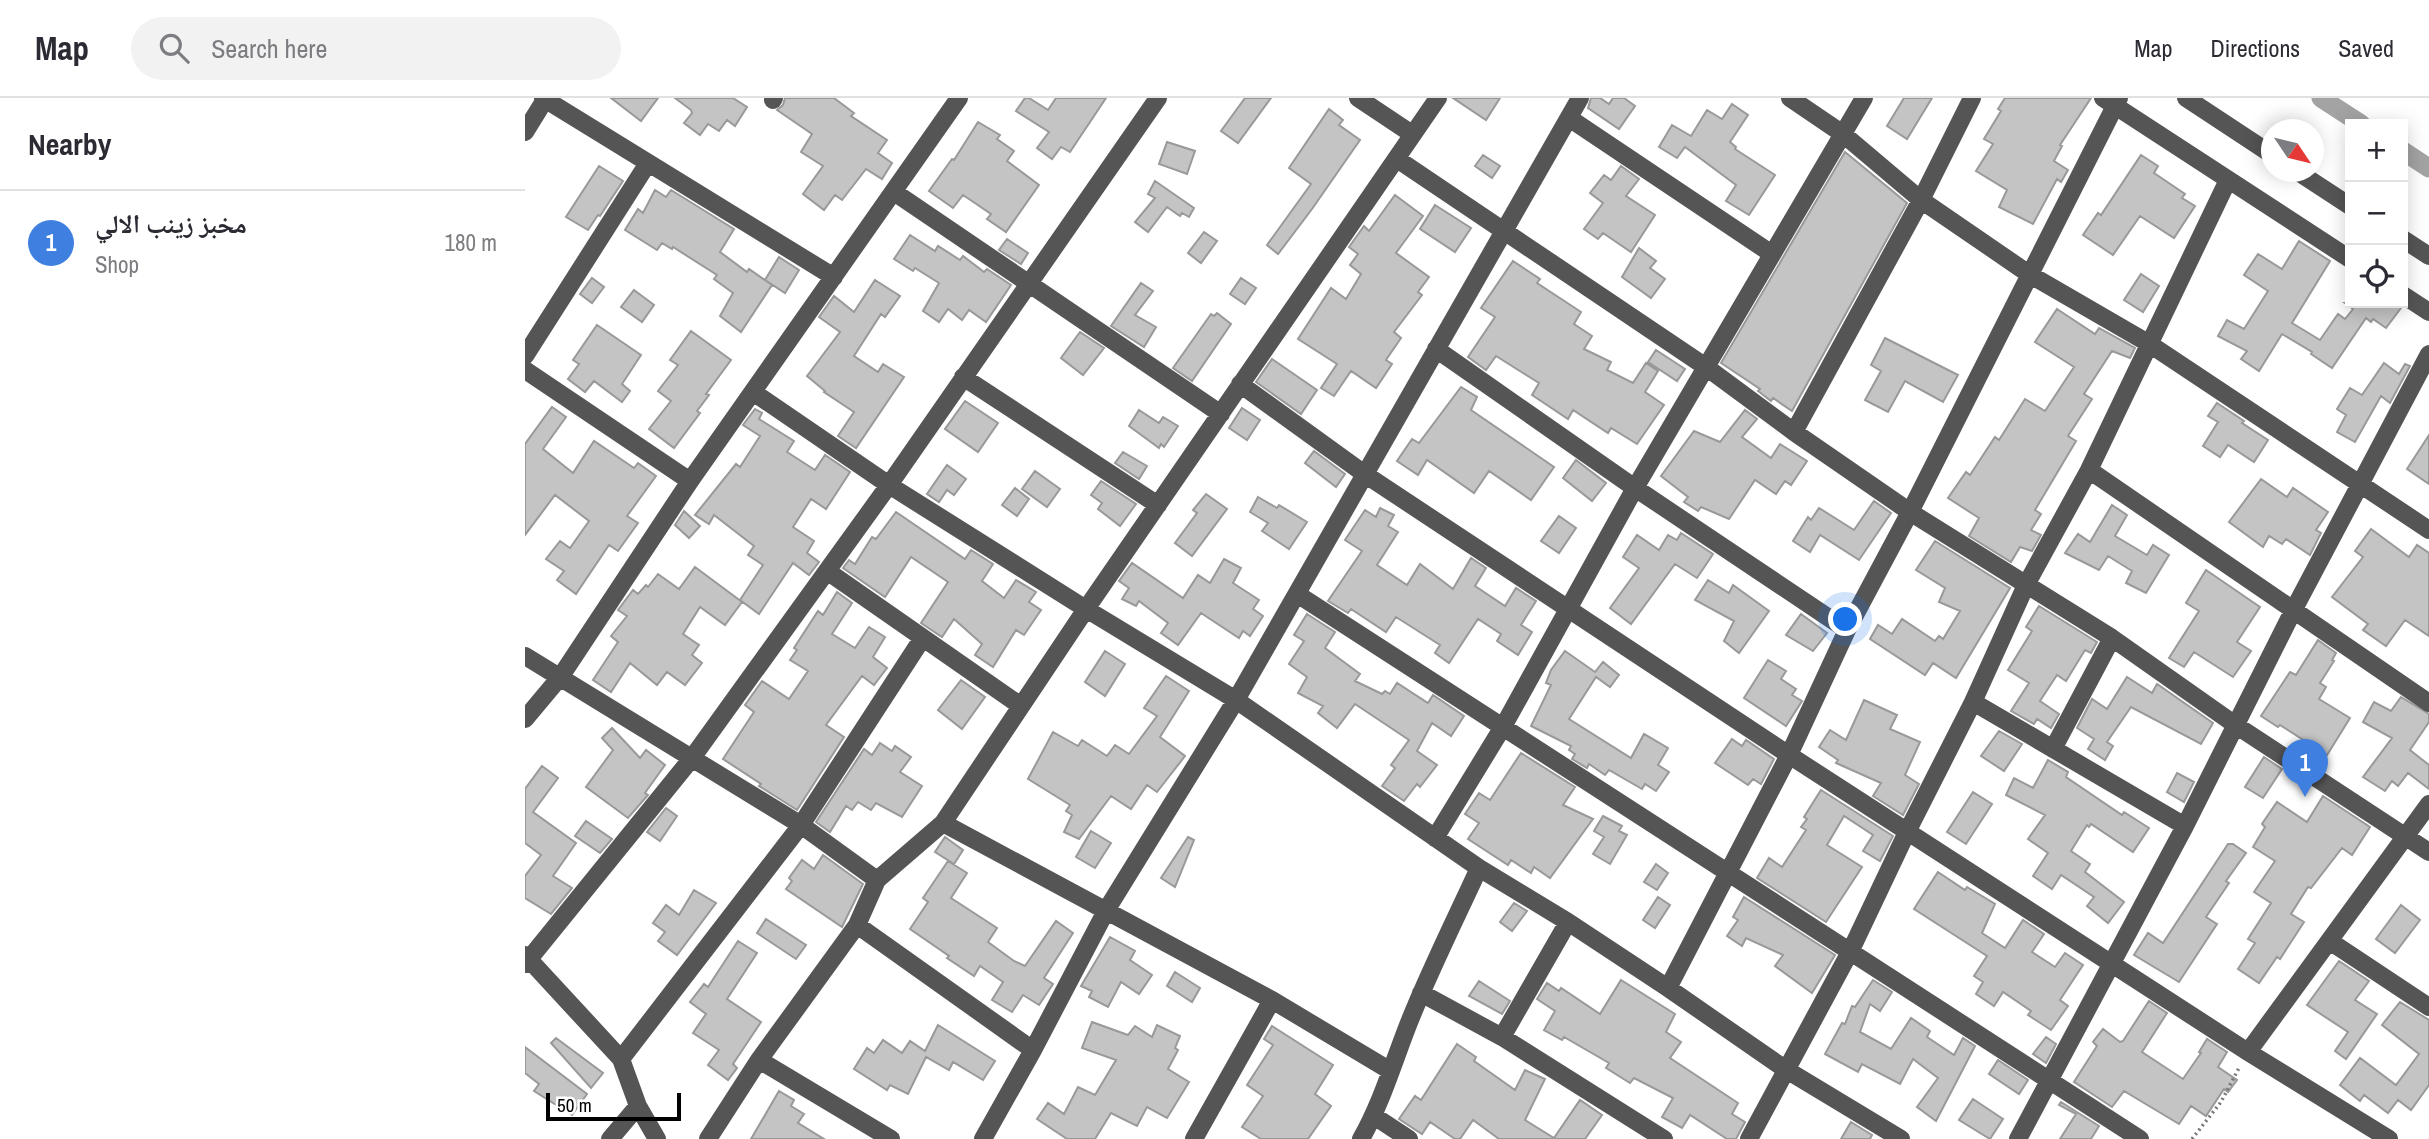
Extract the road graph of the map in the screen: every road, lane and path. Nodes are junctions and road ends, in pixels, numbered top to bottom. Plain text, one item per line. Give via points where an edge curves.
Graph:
1 (959, 98) edge
2 (1158, 98) edge
3 (1358, 98) edge
4 (1438, 98) edge
5 (1580, 98) edge
6 (1790, 98) edge
7 (1864, 98) edge
8 (1972, 98) edge
9 (2186, 98) edge
10 (545, 99) edge
11 (2113, 101) edge
12 (1569, 118) junction
13 (525, 132) edge
14 (1412, 134) junction
15 (1843, 134) junction
16 (2261, 147) edge
17 (1397, 159) junction
18 (648, 163) junction
19 (2228, 180) junction
20 (2314, 182) edge
21 (894, 192) junction
22 (1921, 200) junction
23 (2345, 202) edge
24 (1504, 230) junction
25 (2408, 243) edge
26 (1772, 254) junction
27 (2345, 256) edge
28 (2429, 257) edge
29 (2029, 274) junction
30 (834, 277) junction
31 (1028, 283) junction
32 (2408, 298) edge
33 (2429, 312) edge
34 (2148, 344) junction
35 (1436, 349) junction
36 (2429, 354) edge
37 (525, 356) edge
38 (1706, 367) junction
39 (525, 370) edge
40 (963, 377) junction
41 (1240, 384) junction
42 (753, 392) junction
43 (1221, 414) junction
44 (1794, 432) junction
45 (2089, 470) junction
46 (1366, 475) junction
47 (690, 481) junction
48 (889, 485) junction
49 (2361, 485) junction
50 (1635, 488) junction
51 (1158, 505) junction
52 (1910, 512) junction
53 (2429, 530) edge
54 (827, 571) junction
55 (2026, 584) junction
56 (1297, 594) junction
57 (1568, 608) junction
58 (1086, 609) junction
59 (2293, 611) junction
60 (1847, 630) junction
61 (2112, 638) junction
62 (922, 639) junction
63 (525, 656) edge
64 (561, 677) junction
65 (1236, 700) junction
66 (1973, 702) junction
67 (2429, 703) edge
68 (1021, 706) junction
69 (525, 719) edge
70 (1504, 726) junction
71 (2237, 726) junction
72 (2053, 748) junction
73 (1789, 755) junction
74 (692, 758) junction
75 (2429, 804) edge
76 (943, 823) junction
77 (801, 825) junction
78 (2185, 826) junction
79 (1907, 832) junction
80 (2406, 836) junction
81 (1435, 838) junction
82 (2429, 852) edge
83 (1479, 868) junction
84 (1729, 873) junction
85 (877, 880) junction
86 (1107, 909) junction
87 (1568, 922) junction
88 (857, 925) junction
89 (2330, 942) junction
90 (1851, 950) junction
91 (526, 959) edge
92 (2111, 964) junction
93 (1668, 988) junction
94 (1421, 993) junction
95 (1272, 1000) junction
96 (2429, 1007) edge
97 (1502, 1037) junction
98 (1033, 1050) junction
99 (2248, 1052) junction
100 (621, 1059) junction
101 (759, 1060) junction
102 (1785, 1069) junction
103 (1389, 1070) junction
104 (2050, 1083) junction
105 (638, 1106) junction
106 (1374, 1116) junction
107 (610, 1139) edge
108 (657, 1139) edge
109 (708, 1139) edge
110 (891, 1139) edge
111 (983, 1139) edge
112 (1194, 1139) edge
113 (1361, 1139) edge
114 (1409, 1139) edge
115 (1664, 1139) edge
116 (1749, 1139) edge
117 (1901, 1139) edge
118 (2018, 1139) edge
119 (2140, 1139) edge
120 (2192, 1139) edge
121 (2389, 1139) edge

1 - 21 street
2 - 31 street
3 - 14 street
4 - 14 street
5 - 12 street
6 - 15 street
7 - 15 street
8 - 22 street
9 - 16 street
10 - 13 street
10 - 18 street
11 - 19 street
11 - 29 street
12 - 24 street
12 - 26 street
14 - 17 street
15 - 22 street
15 - 26 street
17 - 24 street
17 - 41 street
18 - 30 street
18 - 37 street
19 - 27 street
19 - 34 street
20 - 23 street
21 - 30 street
21 - 31 street
22 - 29 street
22 - 44 street
24 - 35 street
24 - 38 street
25 - 28 street
26 - 38 street
29 - 34 street
29 - 52 street
30 - 42 street
31 - 40 street
31 - 43 street
32 - 33 street
34 - 45 street
34 - 49 street
35 - 46 street
35 - 50 street
36 - 49 street
38 - 44 street
38 - 50 street
39 - 47 street
40 - 48 street
40 - 51 street
41 - 43 street
41 - 46 street
42 - 47 street
42 - 48 street
43 - 51 street
44 - 52 street
45 - 55 street
45 - 59 street
46 - 56 street
46 - 57 street
47 - 64 street
48 - 54 street
48 - 58 street
49 - 53 street
49 - 59 street
50 - 57 street
50 - 60 street
51 - 58 street
52 - 55 street
52 - 60 street
54 - 62 street
54 - 74 street
55 - 61 street
55 - 66 street
56 - 65 street
56 - 70 street
57 - 70 street
57 - 73 street
58 - 65 street
58 - 68 street
59 - 67 street
59 - 71 street
60 - 73 street
61 - 71 street
61 - 72 street
62 - 68 street
62 - 77 street
63 - 64 street
64 - 69 street
64 - 74 street
65 - 81 street
65 - 86 street
66 - 72 street
66 - 79 street
68 - 76 street
70 - 81 street
70 - 84 street
71 - 78 street
71 - 80 street
72 - 78 street
73 - 79 street
73 - 84 street
74 - 77 street
74 - 91 street
75 - 80 street
76 - 85 street
76 - 86 street
77 - 85 street
77 - 100 street
78 - 92 street
79 - 90 street
79 - 92 street
80 - 82 street
80 - 89 street
81 - 83 street
83 - 87 street
83 - 94 street
84 - 90 street
84 - 93 street
85 - 88 street
86 - 95 street
86 - 98 street
87 - 93 street
87 - 97 street
88 - 98 street
88 - 101 street
89 - 96 street
89 - 99 street
90 - 102 street
90 - 104 street
91 - 100 street
92 - 99 street
92 - 104 street
93 - 102 street
94 - 97 street
94 - 103 street
95 - 103 street
95 - 112 street
97 - 115 street
98 - 111 street
99 - 120 path via 2221,1102
99 - 121 street
100 - 105 street
101 - 109 street
101 - 110 street
102 - 116 street
102 - 117 street
103 - 106 street
104 - 118 street
104 - 119 street
105 - 107 street
105 - 108 street
106 - 113 street
106 - 114 street

